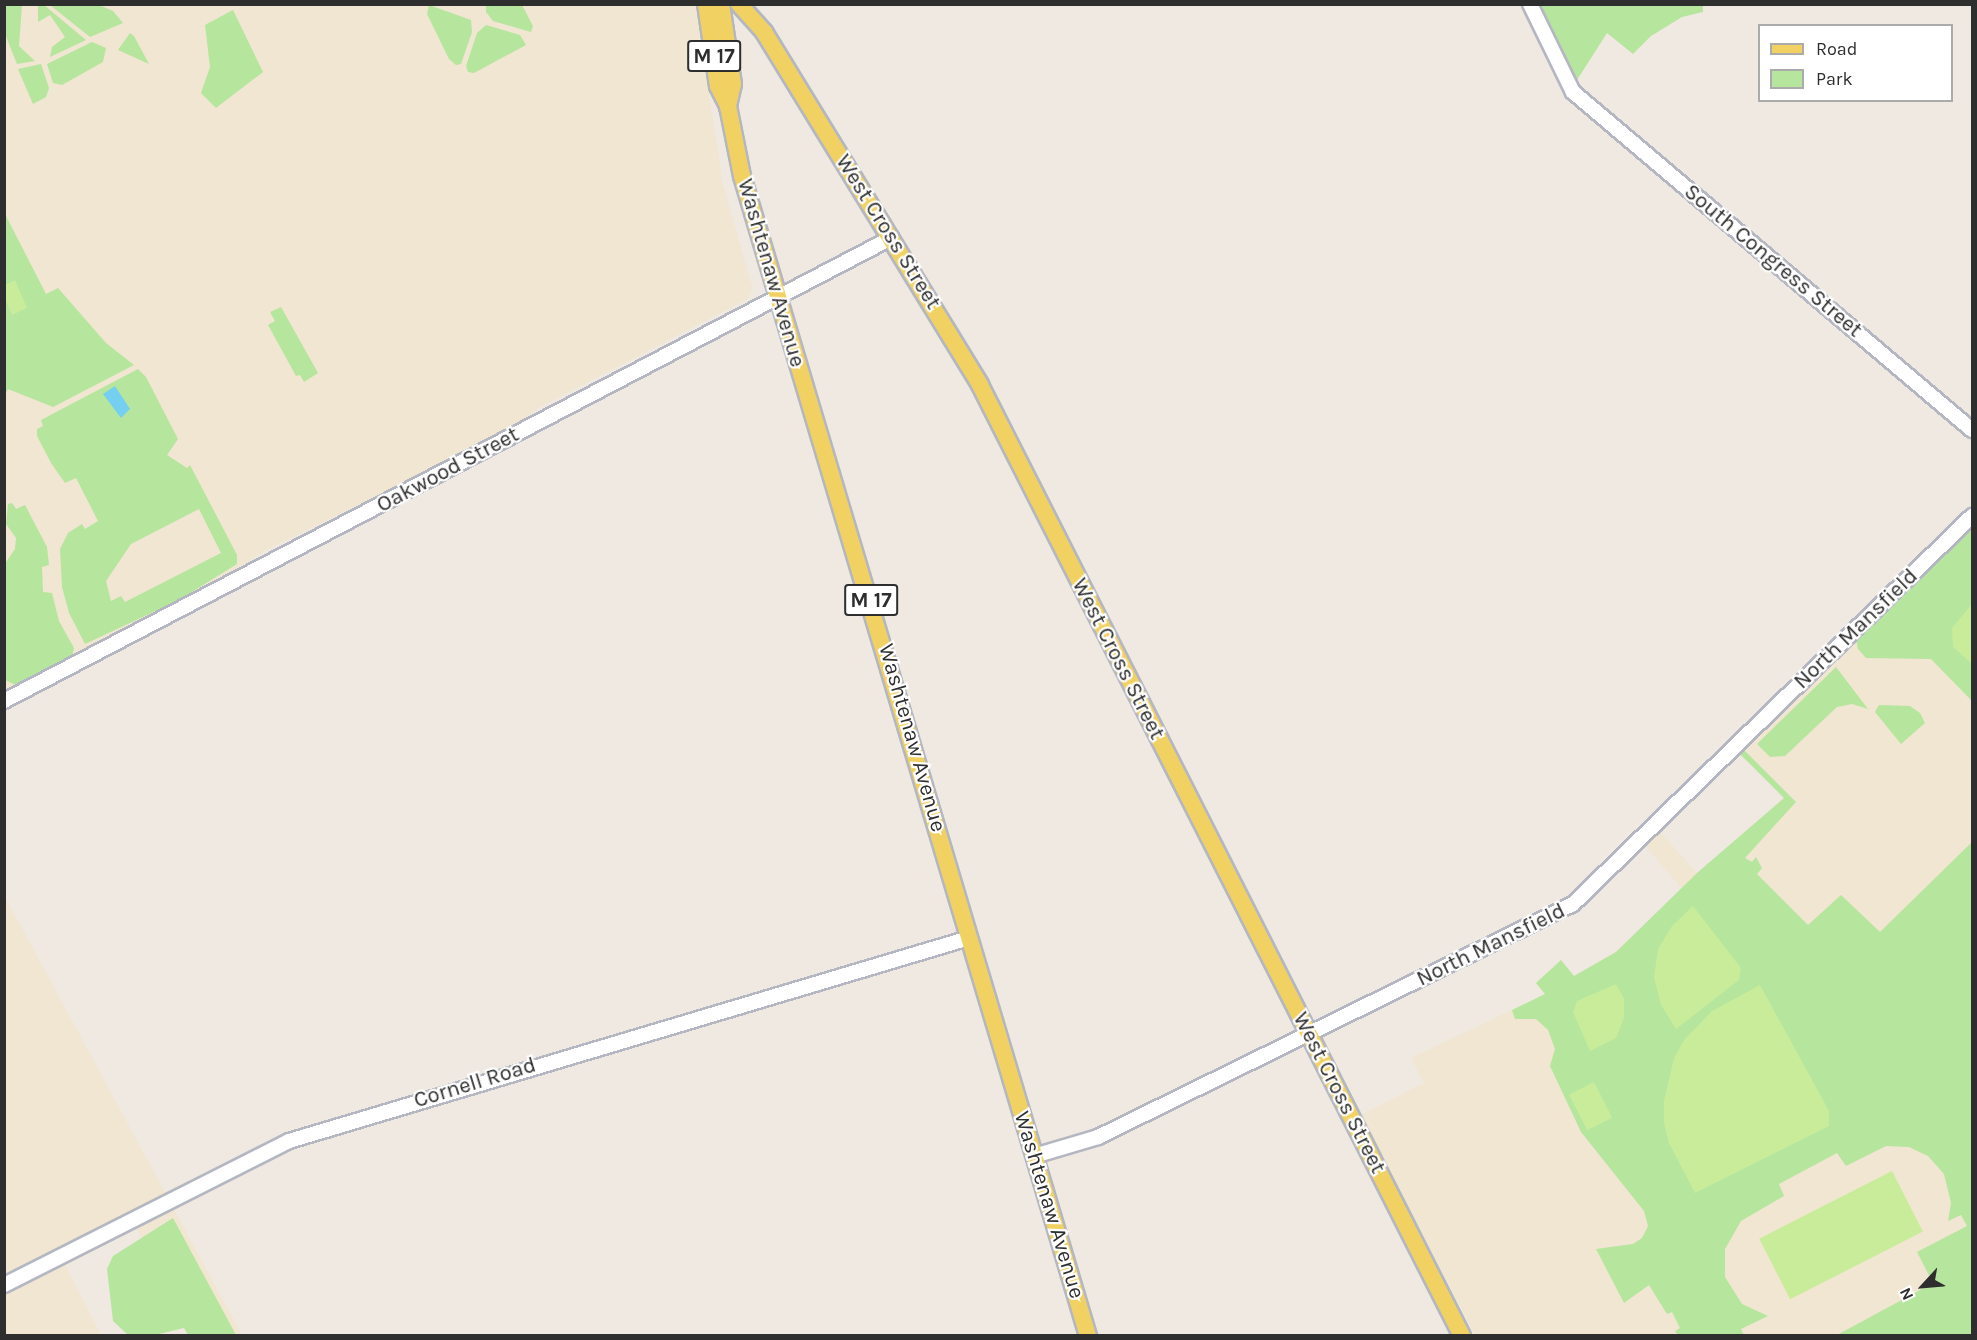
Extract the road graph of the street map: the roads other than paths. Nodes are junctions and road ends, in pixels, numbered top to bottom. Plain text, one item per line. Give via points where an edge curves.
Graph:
1 (706, 4) edge
2 (721, 4) edge
3 (739, 4) edge
4 (752, 4) edge
5 (1530, 4) edge
6 (764, 32) junction
7 (726, 34) junction
8 (728, 106) junction
9 (891, 238) junction
10 (778, 297) junction
11 (1972, 430) edge
12 (1972, 516) edge
13 (4, 701) edge
14 (969, 938) junction
15 (1309, 1034) junction
16 (1034, 1156) junction
17 (4, 1285) edge
18 (1088, 1335) edge
19 (1462, 1335) edge

1 - 8 main road, Washtenaw Avenue / M 17 via 718,86
2 - 7 main road, Washtenaw Avenue / M 17
3 - 6 main road, West Cross Street
4 - 6 main road
5 - 11 street, South Congress Street via 1573,92
6 - 7 main road via 738,22
6 - 9 main road, West Cross Street
7 - 8 main road, Washtenaw Avenue / M 17 via 733,84
8 - 10 main road, Washtenaw Avenue / M 17 via 742,176
9 - 10 street, Oakwood Street
9 - 15 main road, West Cross Street via 980,385
10 - 13 street, Oakwood Street
10 - 14 main road, Washtenaw Avenue / M 17
12 - 15 street, North Mansfield via 1573,904
14 - 16 main road, Washtenaw Avenue / M 17
14 - 17 street, Cornell Road via 289,1141
15 - 16 street, North Mansfield via 1098,1137
15 - 19 main road, West Cross Street
16 - 18 main road, Washtenaw Avenue / M 17

